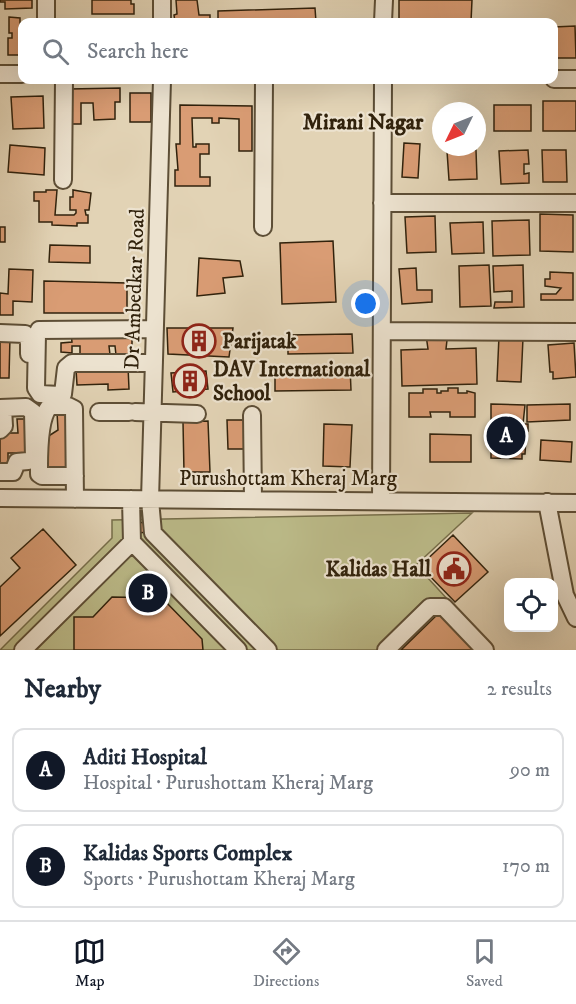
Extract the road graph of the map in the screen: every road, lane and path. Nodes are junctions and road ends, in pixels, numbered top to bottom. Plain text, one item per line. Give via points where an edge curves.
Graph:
1 (46, 0) edge
2 (162, 0) edge
3 (384, 0) edge
4 (46, 18) edge
5 (162, 18) edge
6 (383, 18) edge
7 (0, 74) edge
8 (18, 74) edge
9 (558, 79) edge
10 (576, 79) edge
11 (64, 84) edge
12 (162, 84) edge
13 (264, 84) edge
14 (383, 84) edge
15 (63, 180) dead end
16 (576, 202) edge
17 (382, 203) junction
18 (263, 227) dead end
19 (155, 329) junction
20 (382, 331) junction
21 (576, 332) edge
22 (0, 333) edge
23 (154, 363) junction
24 (1, 404) edge
25 (99, 412) dead end
26 (153, 412) junction
27 (197, 414) dead end
28 (252, 415) dead end
29 (0, 430) edge
30 (79, 439) dead end
31 (0, 472) edge
32 (75, 476) dead end
33 (0, 498) edge
34 (78, 499) junction
35 (131, 499) junction
36 (150, 500) junction
37 (253, 500) junction
38 (381, 501) junction
39 (547, 502) junction
40 (576, 503) edge
41 (132, 542) junction
42 (576, 618) edge
43 (23, 650) edge
44 (238, 650) edge
45 (268, 650) edge
46 (386, 650) edge
47 (485, 650) edge

1 - 4 street
2 - 5 street
3 - 6 street
7 - 8 street
9 - 10 street
11 - 15 street
12 - 19 street, Dr Ambedkar Road
13 - 18 street
14 - 17 street
16 - 17 street
17 - 20 street
19 - 23 street, Dr Ambedkar Road
19 - 23 street via 39,330 36,388 40,393 63,394 66,368 72,363
20 - 21 street
20 - 38 street
22 - 24 street via 21,333 29,341 29,393
23 - 26 street, Dr Ambedkar Road
24 - 29 street via 4,426
24 - 31 street via 26,407 33,412 34,458 17,462 13,472
25 - 26 street
26 - 27 street
26 - 36 street, Dr Ambedkar Road
28 - 37 street
30 - 34 street
32 - 34 street
33 - 34 street, Purushottam Kheraj Marg
34 - 35 street, Purushottam Kheraj Marg
35 - 36 street, Purushottam Kheraj Marg
35 - 41 street
36 - 37 street, Purushottam Kheraj Marg
36 - 45 street, Dr Ambedkar Road via 153,533
37 - 38 street, Purushottam Kheraj Marg
38 - 39 street, Purushottam Kheraj Marg
39 - 40 street, Purushottam Kheraj Marg
39 - 42 street via 565,595
41 - 43 street
41 - 44 street
46 - 47 street via 430,607 444,607

